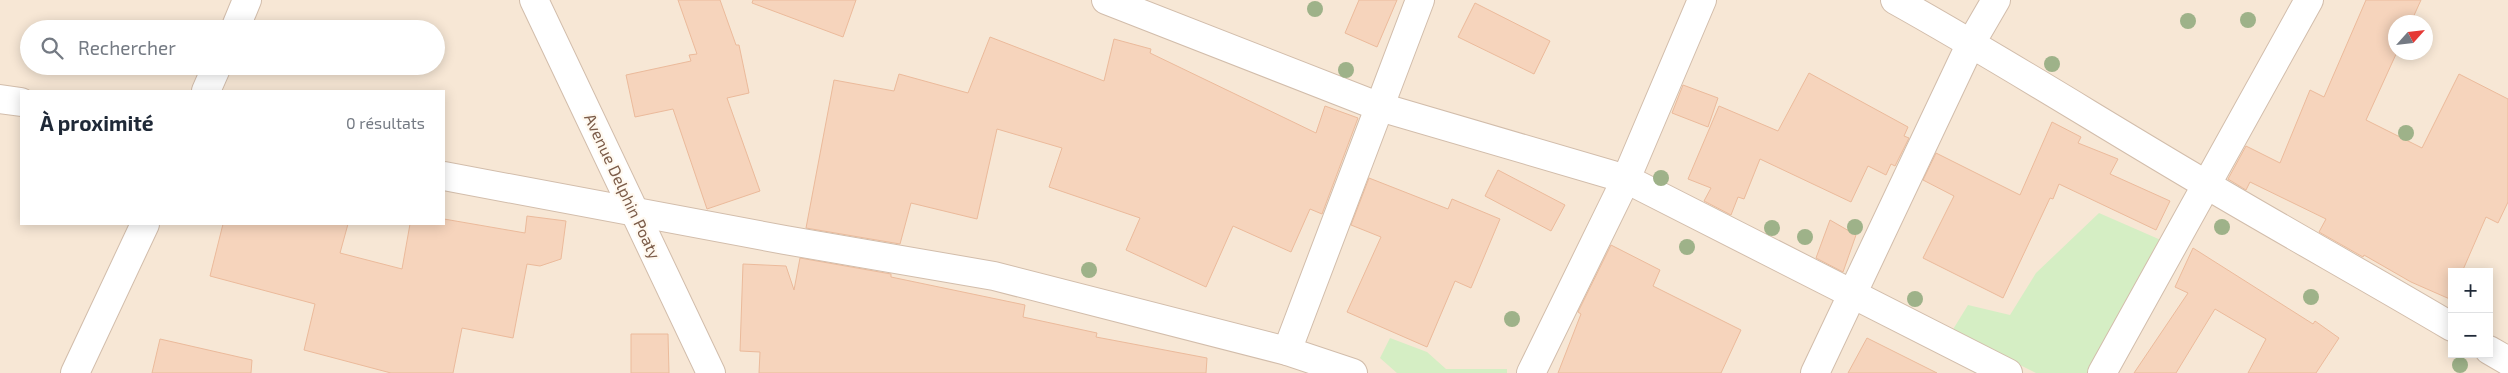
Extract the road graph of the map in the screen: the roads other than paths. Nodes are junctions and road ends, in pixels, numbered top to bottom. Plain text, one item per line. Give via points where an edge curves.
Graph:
1 (247, 0) edge
2 (534, 0) edge
3 (1106, 0) edge
4 (1420, 0) edge
5 (1702, 0) edge
6 (1895, 0) edge
7 (1996, 0) edge
8 (2309, 0) edge
9 (239, 20) edge
10 (1972, 42) junction
11 (213, 75) edge
12 (206, 90) edge
13 (0, 99) edge
14 (20, 102) edge
15 (1380, 107) junction
16 (445, 176) edge
17 (1626, 179) junction
18 (2208, 185) junction
19 (636, 211) junction
20 (144, 225) edge
21 (1852, 293) junction
22 (2448, 325) edge
23 (1288, 351) junction
24 (2493, 352) edge
25 (2508, 361) edge
26 (75, 373) edge
27 (711, 373) edge
28 (1354, 373) edge
29 (1531, 373) edge
30 (1815, 373) edge
31 (2008, 373) edge
32 (2102, 373) edge

1 - 9 street
2 - 19 street, Avenue Delphin Poaty
3 - 15 street
4 - 15 street
5 - 17 street
6 - 10 street
7 - 10 street
8 - 18 street
10 - 18 street
10 - 21 street
11 - 12 street
13 - 14 street
15 - 17 street
15 - 23 street
16 - 19 street
17 - 21 street
17 - 29 street
18 - 22 street
18 - 32 street
19 - 23 street via 994,276
19 - 27 street, Avenue Delphin Poaty
20 - 26 street
21 - 30 street
21 - 31 street
23 - 28 street
24 - 25 street

